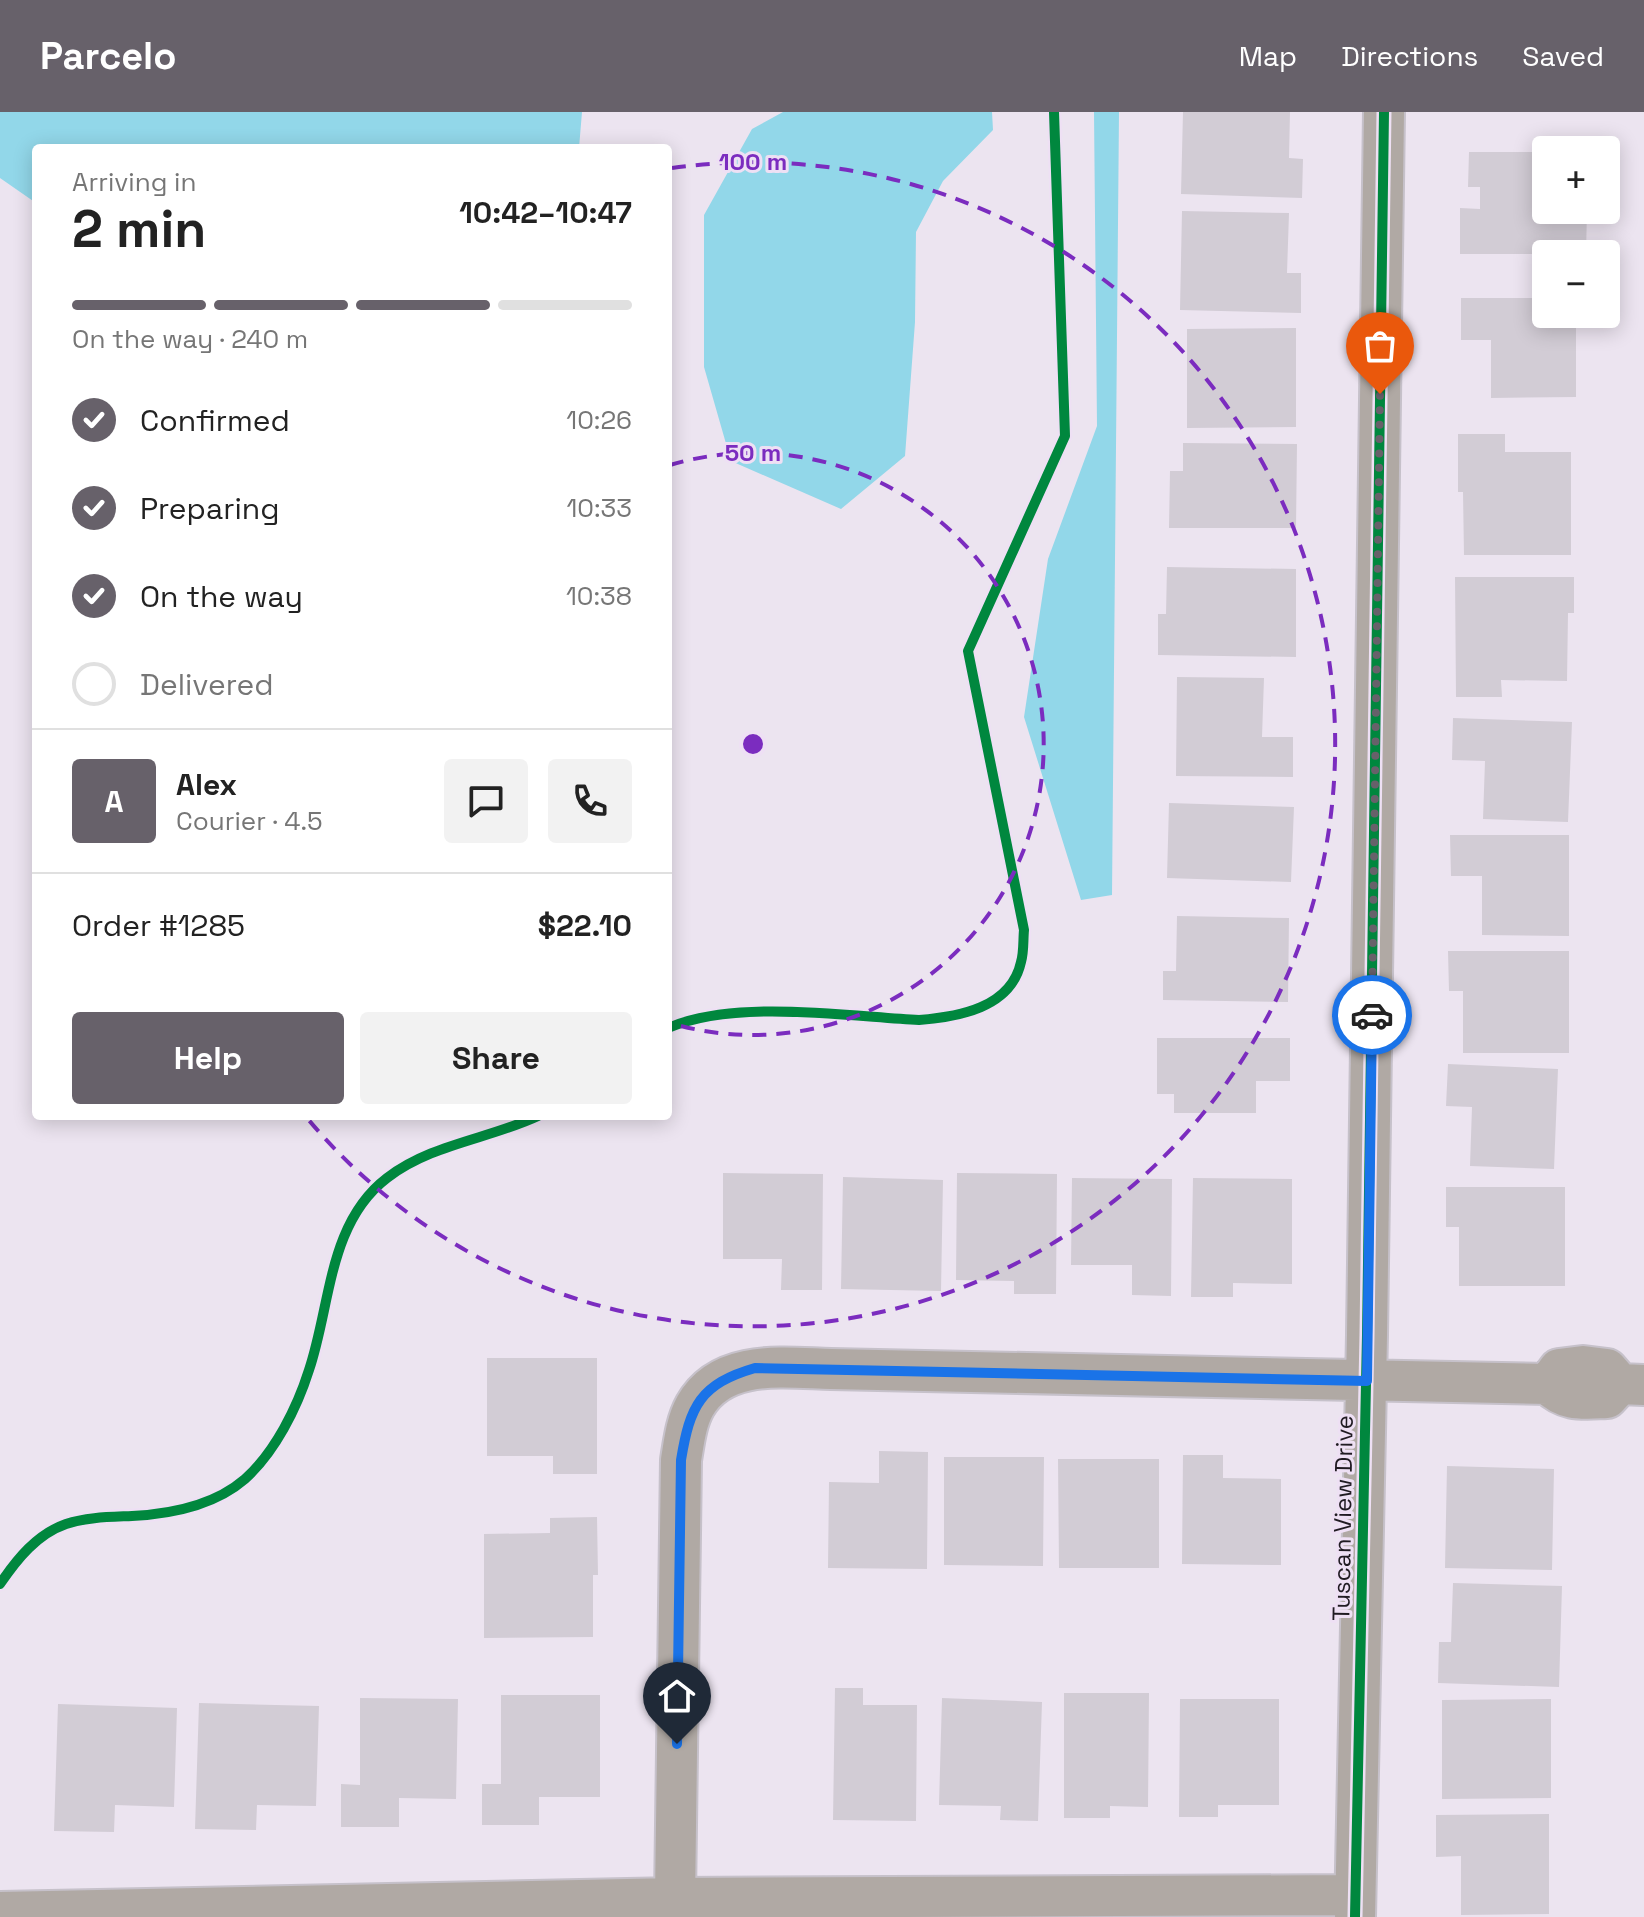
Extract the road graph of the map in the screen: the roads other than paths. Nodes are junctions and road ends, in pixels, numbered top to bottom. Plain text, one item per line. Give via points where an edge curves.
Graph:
1 (1384, 112) edge
2 (1367, 1381) junction
3 (1632, 1384) edge
4 (675, 1898) junction
5 (1355, 1906) edge
6 (0, 1912) edge

1 - 2 street, Tuscan View Drive
2 - 3 street via 1548,1384 1559,1369 1583,1366 1607,1369
2 - 4 street via 755,1368 713,1387 696,1404 681,1460
2 - 5 street, Tuscan View Drive
4 - 5 street
4 - 6 street

